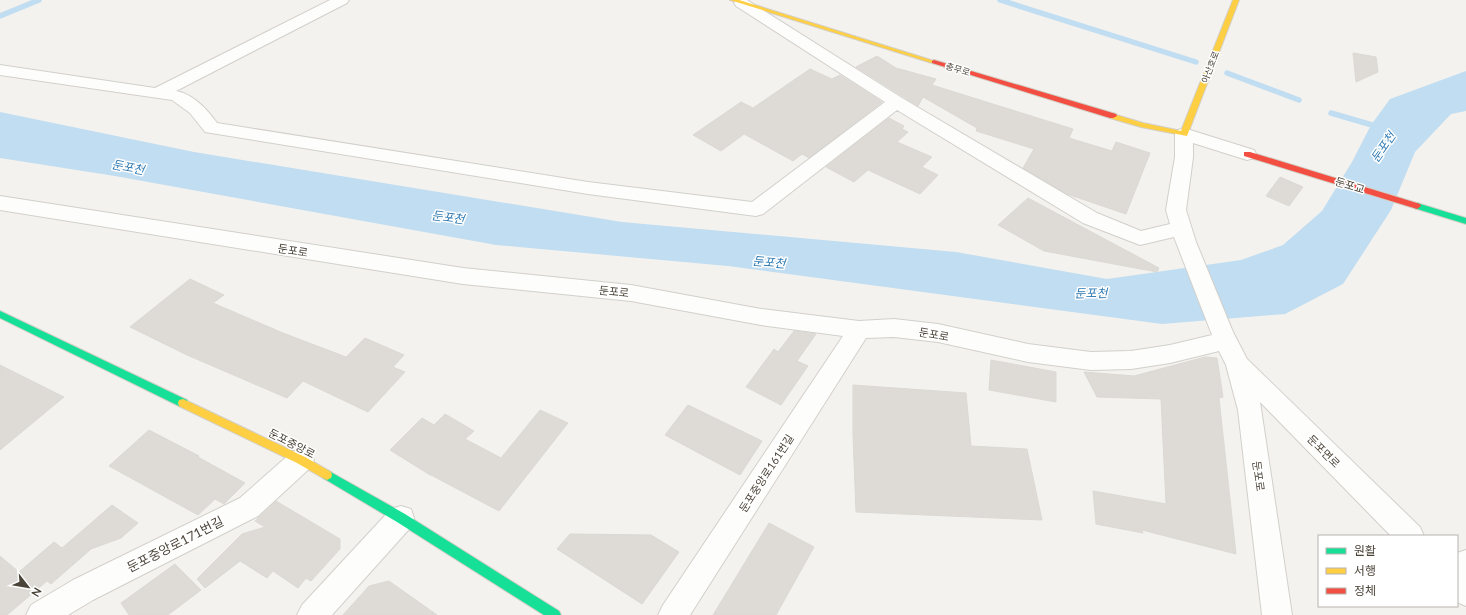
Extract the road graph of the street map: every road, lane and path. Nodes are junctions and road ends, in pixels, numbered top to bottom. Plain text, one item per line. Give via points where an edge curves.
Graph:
1 (342, 0) edge
2 (1236, 0) edge
3 (737, 1) edge
4 (0, 70) edge
5 (158, 93) junction
6 (896, 102) junction
7 (1159, 119) dead end
8 (1184, 134) junction
9 (1247, 154) joint
10 (0, 204) edge
11 (1466, 221) edge
12 (1183, 236) junction
13 (2, 317) edge
14 (860, 330) junction
15 (1224, 336) junction
16 (1238, 365) junction
17 (302, 460) junction
18 (401, 518) junction
19 (1409, 535) edge
20 (1458, 584) edge
21 (1466, 592) edge
22 (41, 615) edge
23 (312, 615) edge
24 (555, 615) edge
25 (673, 615) edge
26 (1277, 615) edge

1 - 5 street
2 - 8 street, 아산호로
3 - 6 street
3 - 8 street, 충무로 via 1141,125
4 - 5 street
5 - 6 street via 176,96 187,102 204,117 211,128 588,188 756,209
6 - 12 street via 1090,218 1140,238
7 - 8 street, 충무로
8 - 9 street, 충무로
8 - 12 street via 1184,158 1176,210
9 - 11 street, 둔포교
10 - 14 street, 둔포로 via 464,276 631,293 761,317
12 - 15 street
13 - 17 street, 둔포중앙로
14 - 15 street, 둔포로 via 894,328 938,333 1028,353 1091,361 1131,360 1170,354
14 - 25 street, 둔포중앙로161번길
15 - 16 street, 둔포로
16 - 19 street, 둔포면로
16 - 26 street, 둔포로 via 1250,410
17 - 18 street, 둔포중앙로
17 - 22 street, 둔포중앙로171번길 via 249,507 83,590
18 - 23 street
18 - 24 street, 둔포중앙로
20 - 21 street

